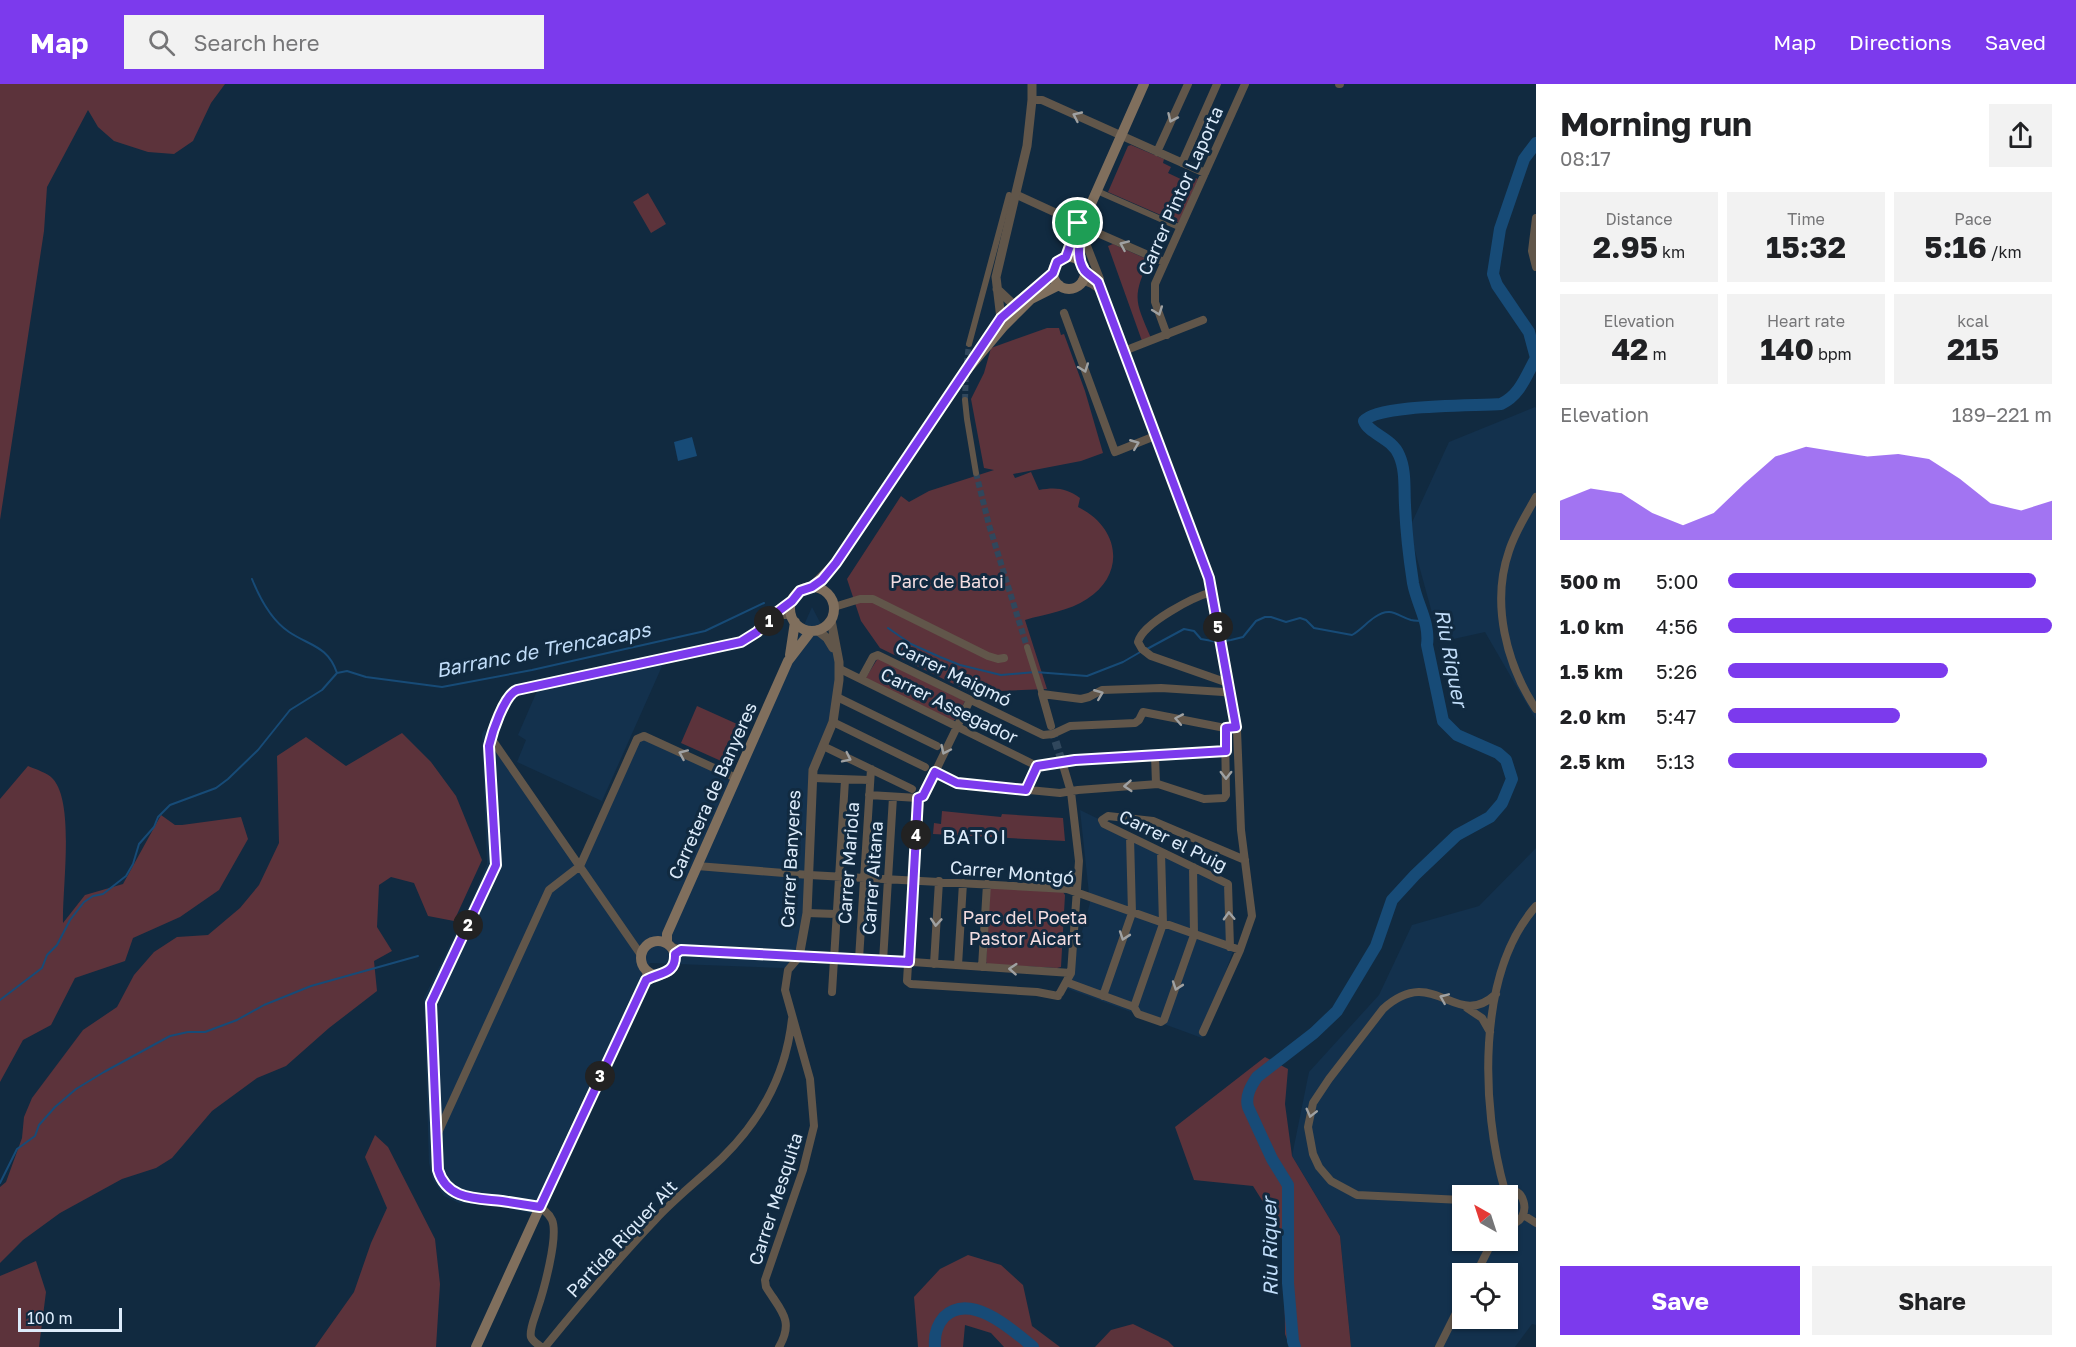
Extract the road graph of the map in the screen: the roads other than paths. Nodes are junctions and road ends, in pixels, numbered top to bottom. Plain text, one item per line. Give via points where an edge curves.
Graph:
1 (1032, 84) edge
2 (1144, 84) edge
3 (1188, 84) edge
4 (1217, 84) edge
5 (1245, 84) edge
6 (1032, 100) junction
7 (1121, 136) junction
8 (1157, 152) junction
9 (1182, 163) junction
10 (1205, 173) junction
11 (1097, 191) junction
12 (1013, 195) junction
13 (1536, 218) edge
14 (1081, 225) junction
15 (1181, 228) junction
16 (1088, 246) dead end
17 (1066, 257) junction
18 (1164, 262) junction
19 (1536, 267) edge
20 (1082, 271) junction
21 (1053, 273) junction
22 (1098, 282) junction
23 (1059, 285) junction
24 (998, 289) junction
25 (1102, 292) junction
26 (1014, 305) junction
27 (1064, 313) dead end
28 (1001, 318) junction
29 (1203, 320) dead end
30 (1167, 335) junction
31 (969, 344) tunnel mouth
32 (1124, 351) junction
33 (966, 371) junction
34 (966, 400) tunnel mouth
35 (1155, 436) junction
36 (976, 472) tunnel mouth
37 (1536, 497) edge
38 (836, 563) junction
39 (812, 587) junction
40 (828, 594) junction
41 (1212, 595) junction
42 (792, 601) junction
43 (834, 608) junction
44 (772, 618) junction
45 (793, 619) junction
46 (831, 620) junction
47 (814, 631) junction
48 (1027, 647) tunnel mouth
49 (836, 653) junction
50 (1004, 658) dead end
51 (789, 661) junction
52 (843, 671) junction
53 (861, 680) junction
54 (1228, 683) junction
55 (1042, 694) junction
56 (1230, 694) junction
57 (837, 697) junction
58 (970, 700) junction
59 (1536, 709) edge
60 (833, 722) junction
61 (956, 726) junction
62 (1050, 726) tunnel mouth
63 (1236, 727) junction
64 (1226, 728) junction
65 (491, 738) junction
66 (823, 746) junction
67 (938, 746) dead end
68 (1226, 751) junction
69 (1155, 755) junction
70 (1063, 765) tunnel mouth
71 (1037, 766) junction
72 (925, 767) dead end
73 (871, 770) junction
74 (935, 772) junction
75 (736, 778) junction
76 (813, 778) junction
77 (845, 780) junction
78 (869, 780) junction
79 (1156, 784) junction
80 (912, 789) dead end
81 (1026, 790) junction
82 (1071, 792) junction
83 (869, 795) junction
84 (893, 796) junction
85 (918, 798) junction
86 (1130, 837) junction
87 (1161, 852) junction
88 (1245, 860) junction
89 (580, 866) junction
90 (697, 866) junction
91 (1193, 867) junction
92 (809, 875) junction
93 (838, 876) junction
94 (863, 877) junction
95 (888, 878) junction
96 (913, 880) junction
97 (939, 881) junction
98 (963, 883) junction
99 (987, 884) junction
100 (1078, 892) junction
101 (1536, 906) edge
102 (807, 913) junction
103 (1132, 913) junction
104 (836, 914) junction
105 (1163, 924) junction
106 (1194, 935) junction
107 (670, 945) junction
108 (1230, 947) junction
109 (640, 950) junction
110 (1240, 950) junction
111 (799, 957) junction
112 (833, 959) junction
113 (859, 959) junction
114 (883, 961) junction
115 (909, 962) junction
116 (934, 964) junction
117 (958, 965) junction
118 (982, 967) junction
119 (1071, 974) junction
120 (650, 976) junction
121 (1066, 982) junction
122 (831, 992) dead end
123 (1496, 994) junction
124 (1103, 996) junction
125 (1134, 1007) junction
126 (1466, 1007) junction
127 (792, 1019) junction
128 (1203, 1032) dead end
129 (1491, 1032) junction
130 (436, 1137) junction
131 (725, 1155) joint
132 (1500, 1185) edge
133 (1518, 1193) edge
134 (1452, 1200) edge
135 (540, 1207) junction
136 (1525, 1216) junction
137 (1518, 1222) edge
138 (1536, 1223) edge
139 (1452, 1321) edge
140 (476, 1347) edge
141 (543, 1347) edge
142 (779, 1347) edge
143 (1439, 1347) edge

1 - 6 street
2 - 7 main road
3 -> 8 street
4 - 9 street
5 - 10 street, Carrer Pintor Laporta
7 -> 6 street via 1042,100
6 - 12 street via 1027,146
7 - 8 street
7 - 11 main road
8 - 9 street
9 - 10 street
10 - 15 street, Carrer Pintor Laporta
11 - 14 main road
11 - 15 street
12 - 14 street
12 - 24 street via 996,278
12 - 31 street
13 - 19 street via 1532,251
14 - 17 main road
18 -> 14 street
14 - 20 main road
15 - 18 street, Carrer Pintor Laporta
16 - 22 street
17 - 20 main road via 1073,257
17 - 21 main road via 1057,262
18 -> 30 street, Carrer Pintor Laporta via 1154,292
20 - 22 street
20 - 23 main road via 1072,288
20 - 25 street
21 - 23 main road
21 - 26 main road
22 - 25 street
23 - 33 main road via 1031,299
24 - 26 street
24 - 28 street
25 - 32 street
26 - 28 main road
27 -> 35 street via 1115,452
28 - 33 main road
29 - 30 street
30 - 32 street
32 - 35 street
33 - 38 main road
34 - 36 street
35 - 41 street via 1196,541
37 - 59 street via 1508,553 1501,611 1508,646
38 - 39 main road
38 - 40 main road
39 - 40 main road
39 - 42 main road via 800,591
40 - 43 main road
41 - 54 street
41 - 54 street via 1162,618 1138,642 1151,656
42 - 44 street
42 - 45 main road
43 - 46 main road
43 - 50 street via 873,599 988,656
44 - 45 street via 779,615
44 - 65 street via 741,642 513,692
45 - 47 main road via 804,629
45 - 51 main road, Carretera de Banyeres
46 - 47 main road
46 - 49 street, Carrer Banyeres
47 - 49 street, Carrer Banyeres via 827,638
47 - 51 main road, Carretera de Banyeres
48 - 55 street
49 - 52 street, Carrer Banyeres
51 - 75 main road, Carretera de Banyeres
52 - 53 street, Carrer Assegador
52 - 57 street, Carrer Banyeres
53 - 58 street, Carrer Maigmó via 873,657 878,655
53 - 61 street, Carrer Assegador
54 - 56 street
55 -> 56 street via 1081,699 1102,690 1161,688
55 - 62 street
56 - 63 street
57 - 60 street, Carrer Banyeres
57 - 67 street
58 - 61 street
64 -> 58 street, Carrer Maigmó via 1143,712 1135,723 1070,726 1043,735
60 - 66 street, Carrer Banyeres
60 - 72 street
61 - 71 street, Carrer Assegador
61 -> 74 street
63 - 64 street
63 - 88 street
64 - 68 street
65 - 89 street
65 - 130 street via 496,865 431,1003
66 -> 73 street
66 - 76 street, Carrer Banyeres
68 - 69 street
68 -> 79 street via 1226,798 1204,799
69 - 71 street
69 - 79 street
70 - 82 street
71 - 81 street
73 - 78 street, Carrer Mariola
73 - 80 street
74 - 81 street via 957,783
74 - 85 street via 923,796
75 -> 89 street via 640,736
75 - 90 main road, Carretera de Banyeres
76 - 77 street
76 - 92 street, Carrer Banyeres
77 - 78 street
77 - 93 street
78 - 83 street, Carrer Mariola
79 -> 82 street
81 - 82 street
82 - 100 street via 1079,861
83 - 84 street
83 - 94 street, Carrer Mariola
84 - 85 street
84 - 95 street, Carrer Aitana
85 - 96 street
86 - 87 street, Carrer el Puig
86 - 88 street, Carrer el Puig via 1104,824 1103,818 1153,821
86 - 103 street
87 - 91 street, Carrer el Puig
87 - 105 street
88 - 110 street via 1253,913
89 - 109 street
89 - 130 street via 549,890
90 - 92 street, Carrer Montgó
90 - 107 main road, Carretera de Banyeres
91 - 106 street
108 -> 91 street, Carrer el Puig via 1228,884
92 - 93 street, Carrer Montgó
92 - 102 street, Carrer Banyeres
93 - 94 street, Carrer Montgó
93 - 104 street
94 - 95 street, Carrer Montgó
94 - 113 street, Carrer Mariola
95 - 96 street, Carrer Montgó
95 - 114 street, Carrer Aitana
96 - 97 street, Carrer Montgó
96 - 115 street
97 - 98 street, Carrer Montgó
97 -> 116 street
98 - 99 street, Carrer Montgó
98 - 117 street
99 - 100 street, Carrer Montgó
99 - 118 street
100 - 103 street, Carrer Montgó
100 - 119 street
101 - 123 street via 1510,947
102 - 104 street
102 - 111 street, Carrer Banyeres
103 - 105 street, Carrer Montgó
103 -> 124 street
104 - 112 street
105 - 106 street, Carrer Montgó
105 - 125 street
106 - 108 street, Carrer Montgó
106 -> 125 street via 1166,1017 1161,1022 1138,1014
107 - 109 main road via 653,941
107 - 111 street
107 - 120 main road via 674,965 660,975
108 - 110 street, Carrer Montgó
109 - 120 main road via 642,964
110 - 128 street
111 - 112 street
111 - 127 street, Carrer Banyeres via 785,978
112 - 113 street
112 - 122 street
113 - 114 street
114 - 115 street
115 - 116 street
115 - 121 street via 907,979 911,984 1059,995
116 - 117 street
117 - 118 street
119 -> 118 street
119 - 121 street
120 - 135 main road
121 - 124 street
123 - 126 street via 1484,1004
123 - 129 street
124 - 125 street
126 - 129 street via 1482,1018
126 -> 134 street via 1424,992 1410,992 1394,1000 1383,1009 1317,1097 1308,1127 1319,1167 1347,1191 1368,1196
127 - 131 street, Carrer Banyeres via 772,1094
127 - 142 street, Carrer Mesquita via 810,1079 814,1119 803,1170 765,1280 787,1324
129 - 132 street via 1488,1078
130 - 135 street via 440,1178 453,1192 470,1198
131 - 141 street, Partida Riquer Alt via 657,1217
133 - 136 street via 1527,1206
135 - 140 main road
135 - 141 street, Partida Riquer Alt via 549,1214 554,1227 544,1289 531,1333 533,1341
136 - 137 street
136 - 138 street
139 - 143 street

